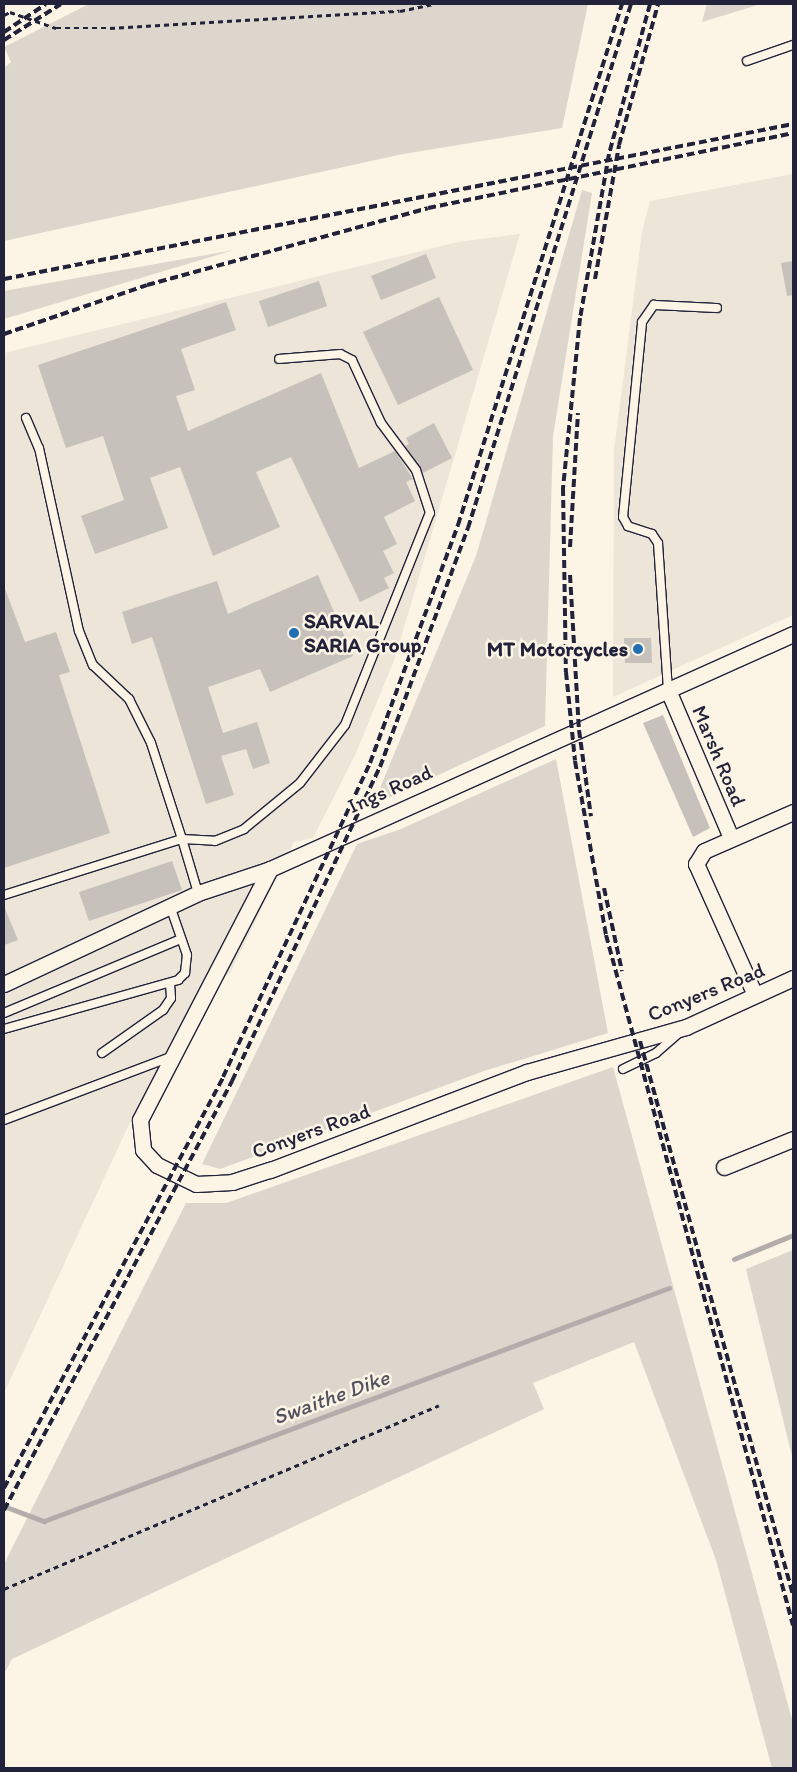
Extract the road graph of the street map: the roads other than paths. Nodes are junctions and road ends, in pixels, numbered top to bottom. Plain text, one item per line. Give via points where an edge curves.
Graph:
1 (793, 45) edge
2 (746, 61) dead end
3 (717, 308) dead end
4 (279, 359) dead end
5 (26, 418) dead end
6 (793, 634) edge
7 (668, 690) junction
8 (793, 812) edge
9 (732, 838) junction
10 (182, 839) junction
11 (270, 869) junction
12 (198, 893) junction
13 (4, 895) edge
14 (170, 906) junction
15 (181, 939) junction
16 (793, 978) edge
17 (170, 983) junction
18 (4, 984) edge
19 (755, 995) junction
20 (4, 1013) edge
21 (686, 1027) junction
22 (4, 1029) edge
23 (102, 1053) dead end
24 (175, 1055) junction
25 (623, 1069) dead end
26 (4, 1120) edge
27 (793, 1139) edge
28 (724, 1167) dead end

1 - 2 lane
3 - 7 lane via 654,305 642,322 623,517 628,526 652,534 658,543
4 - 10 lane via 340,354 352,360 380,423 416,470 430,513 345,725 300,783 244,828 215,841
5 - 10 lane via 39,448 79,631 93,665 129,699 151,743
6 - 7 street, Ings Road
7 - 9 street, Marsh Road
7 - 11 street, Ings Road
8 - 9 street
9 - 19 street via 704,851 696,864
10 - 12 lane
10 - 13 lane
11 - 12 street, Ings Road
11 - 24 street, Conyers Road
12 - 14 street, Ings Road
14 - 15 lane
14 - 18 street, Ings Road
15 - 17 lane via 187,964 185,972
15 - 20 lane
16 - 19 street, Conyers Road
17 - 22 lane
17 - 23 lane via 171,998 163,1010
19 - 21 street, Conyers Road
21 - 24 street, Conyers Road via 527,1072 270,1170 207,1186 157,1165 143,1150 140,1120
21 - 25 lane via 656,1053
24 - 26 lane
27 - 28 street

